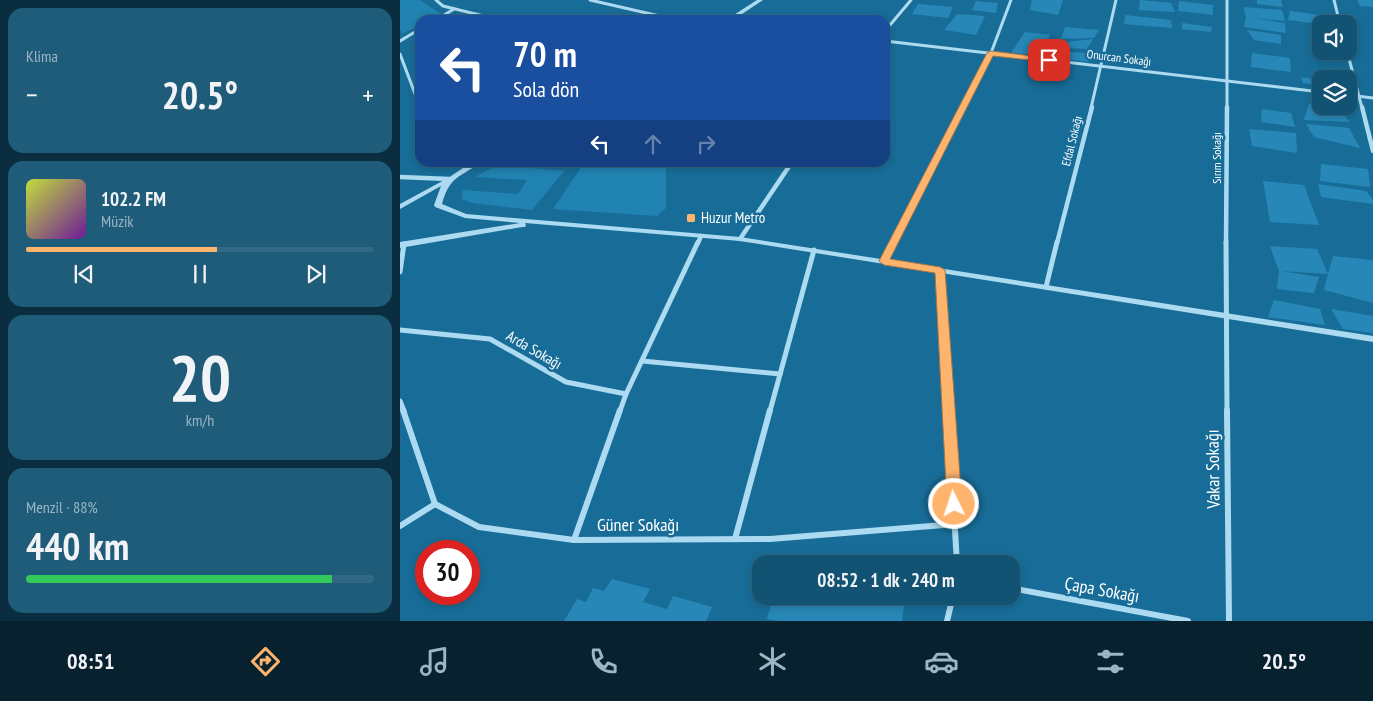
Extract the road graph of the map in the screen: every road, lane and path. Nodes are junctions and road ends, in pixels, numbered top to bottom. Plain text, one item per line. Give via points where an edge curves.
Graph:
1 (436, 0) edge
2 (590, 0) edge
3 (760, 0) edge
4 (911, 0) edge
5 (1011, 0) edge
6 (1116, 0) edge
7 (1227, 0) edge
8 (1334, 0) edge
9 (454, 9) junction
10 (444, 15) edge
11 (479, 15) edge
12 (655, 15) edge
13 (738, 15) edge
14 (1338, 15) edge
15 (890, 24) edge
16 (415, 32) edge
17 (400, 41) edge
18 (890, 42) edge
19 (991, 53) junction
20 (400, 54) edge
21 (1349, 60) edge
22 (1102, 66) junction
23 (1228, 81) junction
24 (1312, 91) edge
25 (415, 94) edge
26 (1358, 96) junction
27 (1373, 98) edge
28 (1373, 151) edge
29 (469, 167) edge
30 (789, 167) edge
31 (400, 177) edge
32 (449, 179) junction
33 (400, 207) edge
34 (538, 223) junction
35 (702, 236) junction
36 (740, 239) junction
37 (402, 244) edge
38 (814, 250) junction
39 (884, 261) junction
40 (940, 270) junction
41 (400, 272) edge
42 (1046, 287) junction
43 (1226, 316) junction
44 (400, 330) edge
45 (1373, 339) edge
46 (642, 360) junction
47 (780, 374) junction
48 (626, 394) junction
49 (400, 401) edge
50 (436, 504) junction
51 (956, 524) junction
52 (400, 526) edge
53 (735, 539) junction
54 (574, 540) junction
55 (957, 555) edge
56 (1020, 590) edge
57 (951, 605) edge
58 (947, 621) edge
59 (1188, 621) edge
60 (1229, 621) edge

1 - 9 street
2 - 12 street
3 - 13 street
4 - 15 street
5 - 19 street
6 - 22 street, Efdal Sokağı
7 - 23 street, Sırım Sokağı
8 - 14 street
9 - 10 street
9 - 11 street
16 - 17 street
18 - 19 street, Onurcan Sokağı
19 - 22 street, Onurcan Sokağı
19 - 39 street
20 - 25 street
21 - 26 street
22 - 23 street, Onurcan Sokağı
22 - 42 street, Efdal Sokağı
23 - 24 street, Onurcan Sokağı
23 - 43 street, Sırım Sokağı
26 - 27 street
26 - 28 street
29 - 32 street
30 - 36 street
31 - 32 street
32 - 33 street
32 - 34 street via 438,205 465,216
34 - 35 street
34 - 37 street
35 - 36 street
35 - 46 street
36 - 38 street
37 - 41 street
38 - 39 street
38 - 47 street
39 - 40 street
40 - 42 street
40 - 51 street
42 - 43 street
43 - 45 street
43 - 60 street, Vakar Sokağı
44 - 48 street, Arda Sokağı via 490,339 566,382
46 - 47 street
46 - 48 street
47 - 53 street
48 - 54 street
49 - 50 street
50 - 52 street
50 - 54 street, Güner Sokağı via 479,527
51 - 53 street, Güner Sokağı
51 - 55 street
53 - 54 street, Güner Sokağı
56 - 59 street, Çapa Sokağı
57 - 58 street

